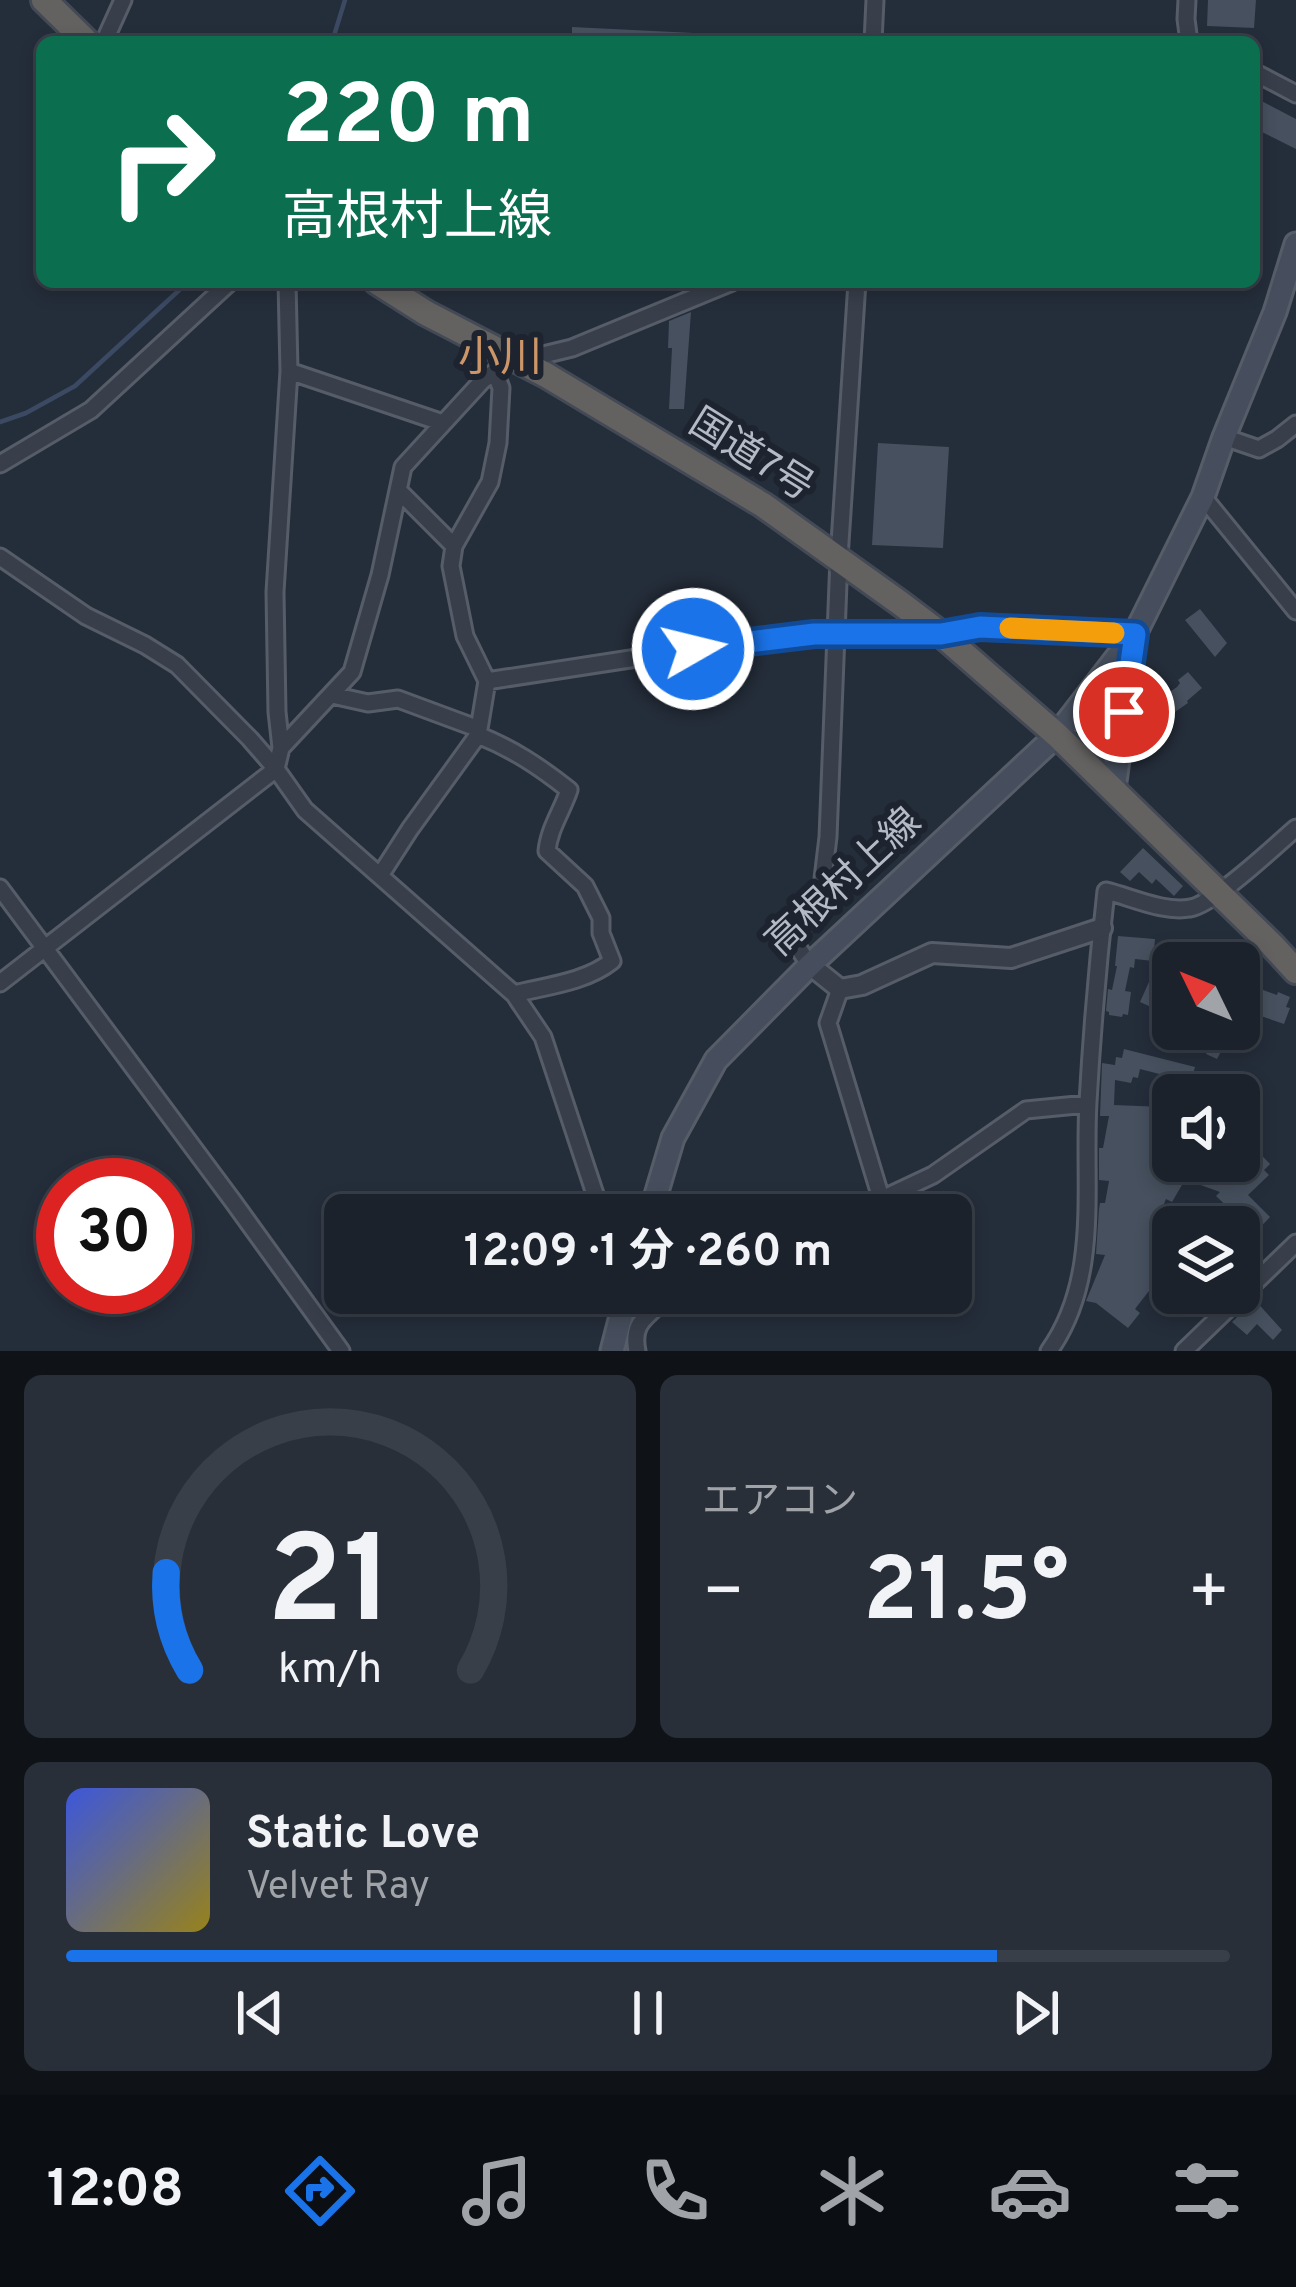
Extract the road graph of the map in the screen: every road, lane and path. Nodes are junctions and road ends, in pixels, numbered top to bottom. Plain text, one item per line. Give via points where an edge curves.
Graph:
1 (44, 0) edge
2 (123, 0) edge
3 (875, 0) edge
4 (1187, 0) edge
5 (81, 36) edge
6 (107, 36) edge
7 (873, 36) edge
8 (1188, 36) edge
9 (1260, 75) edge
10 (1296, 94) edge
11 (1296, 244) edge
12 (223, 288) edge
13 (287, 288) edge
14 (386, 288) edge
15 (717, 288) edge
16 (857, 288) edge
17 (501, 364) junction
18 (532, 369) junction
19 (289, 370) junction
20 (443, 424) junction
21 (1296, 424) edge
22 (1224, 436) junction
23 (0, 464) edge
24 (399, 491) junction
25 (1203, 497) junction
26 (454, 546) junction
27 (0, 557) edge
28 (838, 557) junction
29 (1296, 611) edge
30 (836, 633) junction
31 (941, 634) junction
32 (1135, 634) junction
33 (487, 680) junction
34 (332, 695) junction
35 (479, 732) junction
36 (1057, 736) junction
37 (281, 748) junction
38 (277, 769) junction
39 (1114, 789) junction
40 (1296, 828) edge
41 (381, 874) junction
42 (0, 887) edge
43 (1218, 892) junction
44 (1102, 928) junction
45 (45, 950) junction
46 (809, 965) junction
47 (1296, 971) edge
48 (0, 983) edge
49 (840, 988) junction
50 (514, 994) junction
51 (1088, 1104) junction
52 (595, 1194) edge
53 (656, 1194) edge
54 (880, 1194) edge
55 (890, 1194) edge
56 (1296, 1243) edge
57 (622, 1314) edge
58 (647, 1314) edge
59 (340, 1351) edge
60 (612, 1351) edge
61 (638, 1351) edge
62 (1049, 1351) edge
63 (1184, 1351) edge

1 - 5 highway
2 - 6 street
3 - 7 street
4 - 8 street
9 - 10 street
11 - 22 main road, 高根村上線
12 - 23 street via 91,410
13 - 19 street
14 - 17 highway, 国道7号
15 - 18 street via 539,356
16 - 28 street
17 - 18 highway, 国道7号
17 - 20 street
17 - 26 street via 490,482
18 - 28 highway, 国道7号
19 - 20 street
19 - 37 street via 275,592
20 - 24 street via 403,467
21 - 22 street via 1259,448
22 - 25 main road, 高根村上線
24 - 26 street
24 - 34 street via 352,672
25 - 29 street
25 - 32 main road, 高根村上線
26 - 33 street via 465,636
27 - 38 street via 177,665
28 - 30 street
28 - 31 highway, 国道7号
30 - 31 street
30 - 33 street
30 - 46 street via 819,912 794,941
31 - 32 street via 980,627
31 - 36 highway, 国道7号
32 - 36 main road, 高根村上線
32 - 39 main road, 高根村上線
33 - 35 street
34 - 35 street via 398,699
34 - 37 street
35 - 41 street
35 - 50 street via 569,790 547,851 585,886 612,961
36 - 39 highway, 国道7号
36 - 46 main road, 高根村上線
37 - 38 street
38 - 41 street via 305,810
38 - 45 street
39 - 43 highway, 国道7号
40 - 43 street
41 - 50 street
42 - 45 street
43 - 44 street via 1193,908 1171,908 1106,891
43 - 47 highway, 国道7号
44 - 49 street via 1011,958 932,953
44 - 51 street
45 - 48 street
45 - 59 street
46 - 49 street
46 - 53 main road, 高根村上線 via 716,1060 673,1138
49 - 54 street via 828,1023
50 - 52 street via 543,1037
51 - 55 street via 1026,1110
51 - 62 street via 1085,1259 1065,1329
56 - 63 street
57 - 60 main road
58 - 61 street

